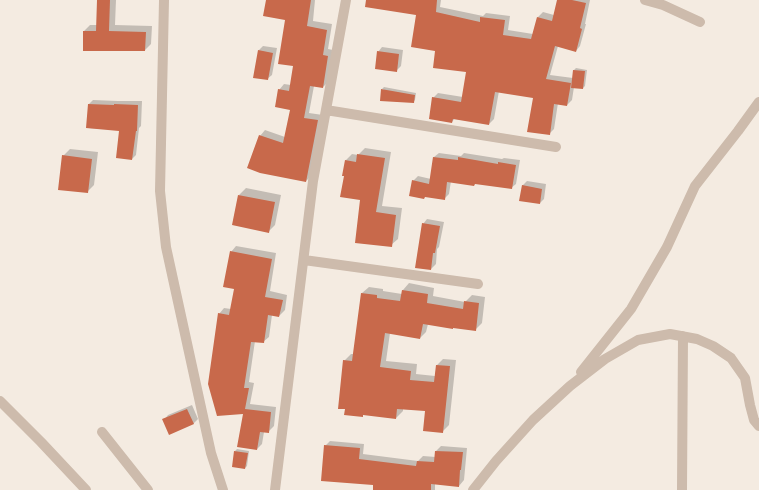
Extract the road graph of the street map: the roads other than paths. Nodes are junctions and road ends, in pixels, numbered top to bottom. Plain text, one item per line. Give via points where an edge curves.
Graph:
1 (164, 0) edge
2 (346, 0) edge
3 (645, 0) edge
4 (700, 22) dead end
5 (759, 102) edge
6 (326, 110) junction
7 (556, 147) dead end
8 (304, 260) junction
9 (478, 284) dead end
10 (683, 336) junction
11 (570, 386) junction
12 (0, 401) edge
13 (759, 426) edge
14 (102, 432) dead end
15 (86, 490) edge
16 (148, 490) edge
17 (223, 490) edge
18 (275, 490) edge
19 (473, 490) edge
20 (682, 490) edge

1 - 17 street via 160,191 166,247 211,454
2 - 6 street
3 - 4 street via 663,5
5 - 11 street via 695,186 667,247 631,309
6 - 7 street
6 - 8 street via 313,181
8 - 9 street
8 - 18 street
10 - 11 street via 670,334 638,340 605,359
10 - 13 street via 713,346 731,358 745,378 754,420
10 - 20 street
11 - 19 street via 533,420
12 - 15 street
14 - 16 street

